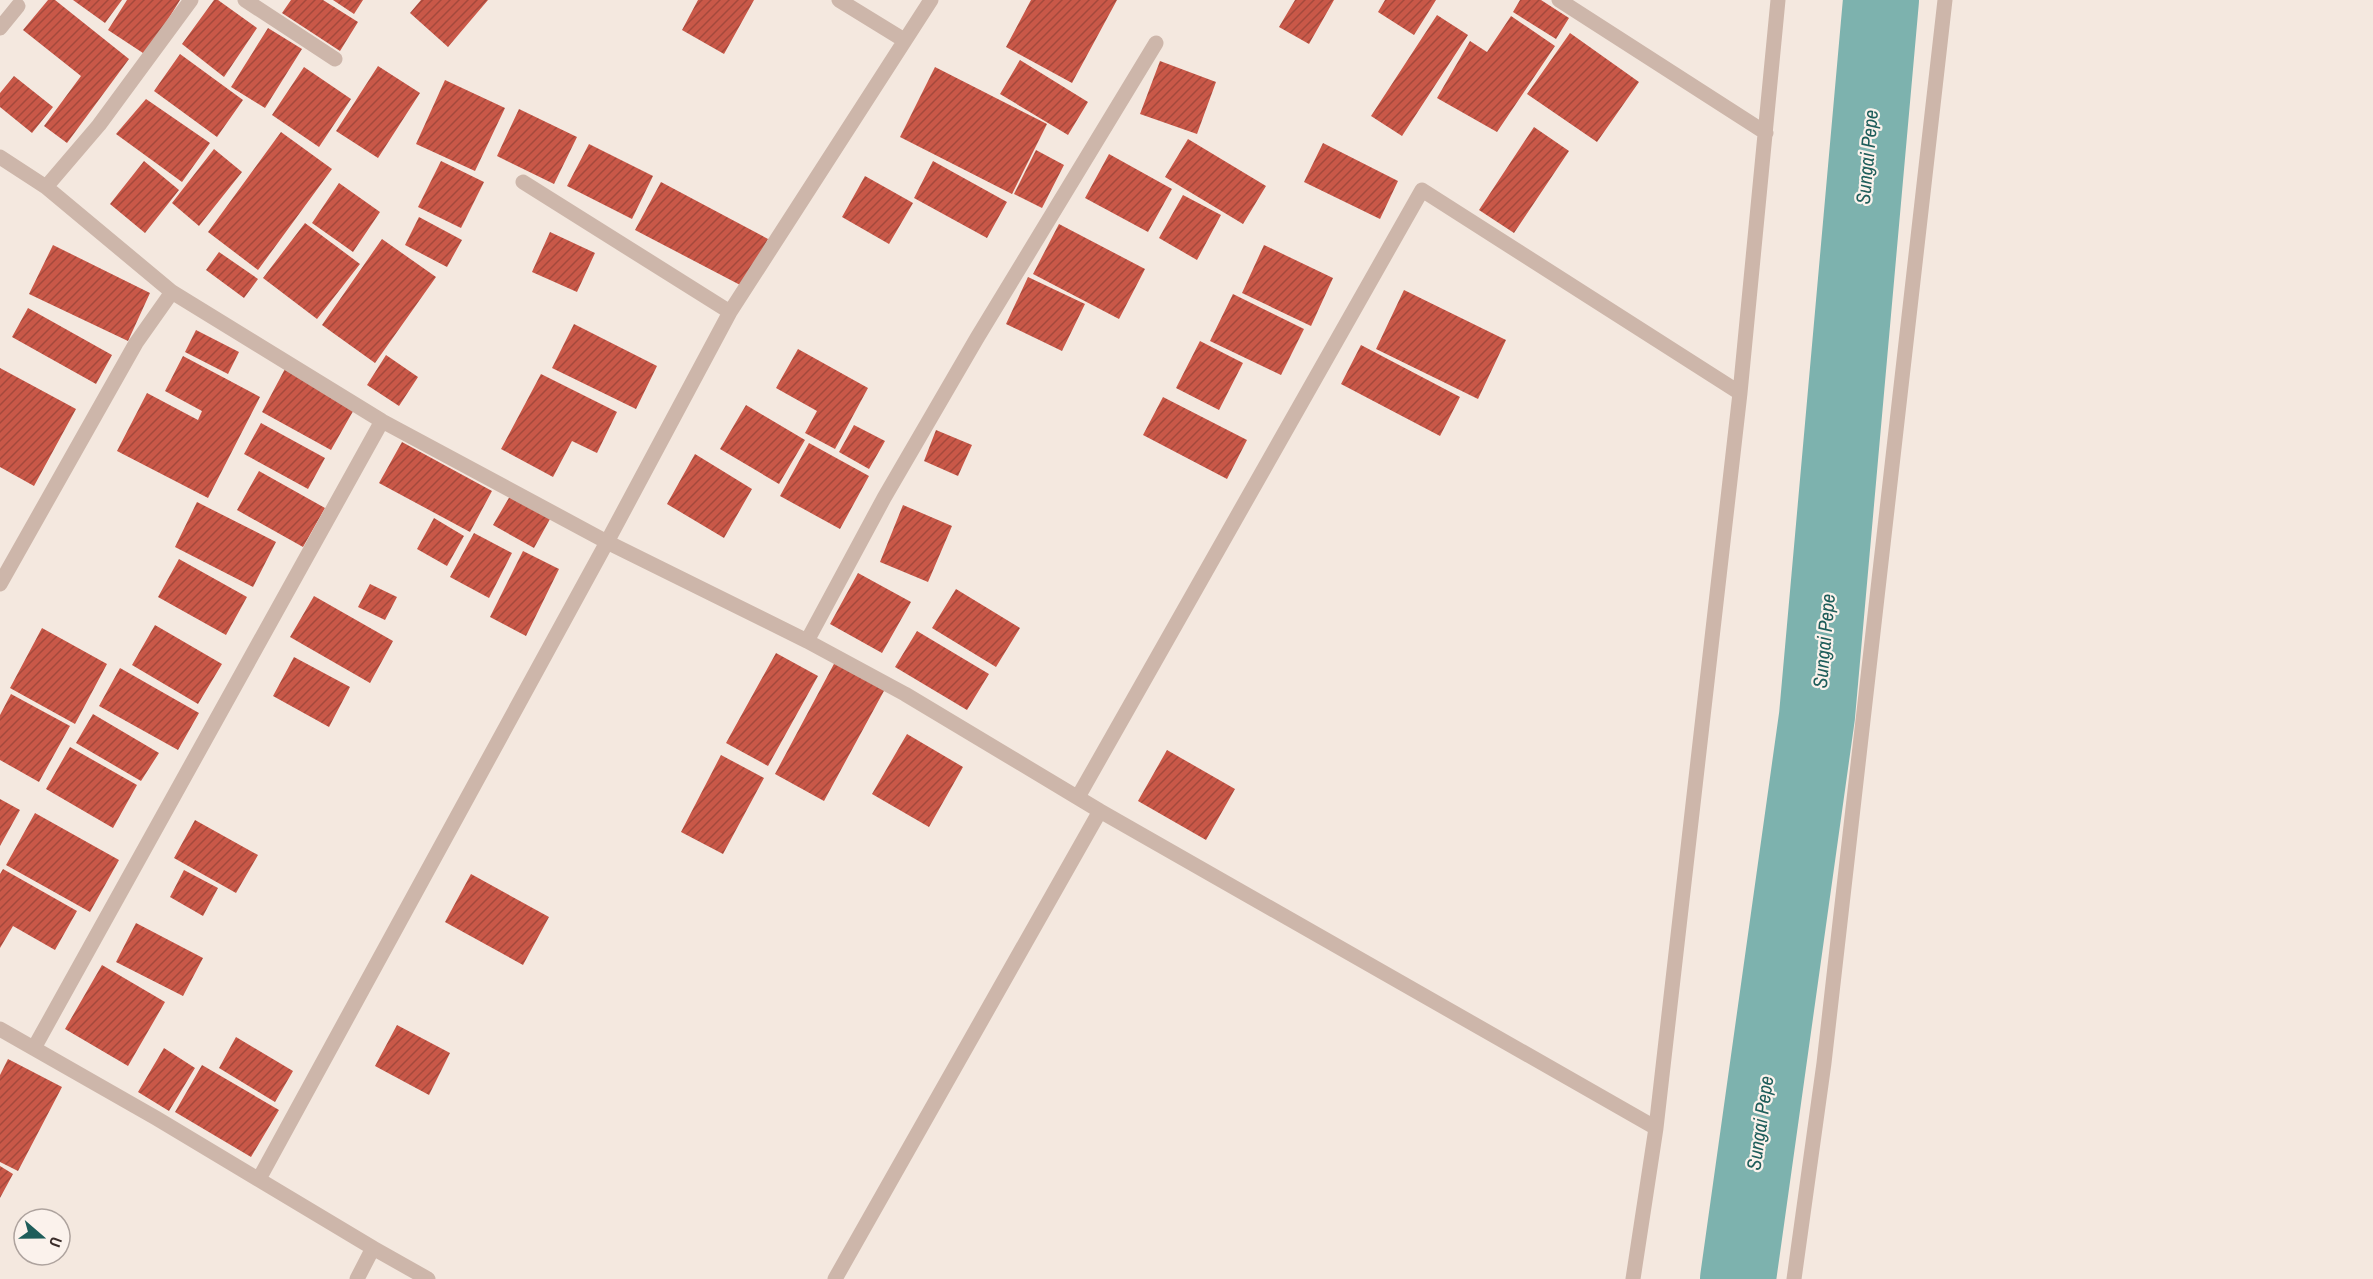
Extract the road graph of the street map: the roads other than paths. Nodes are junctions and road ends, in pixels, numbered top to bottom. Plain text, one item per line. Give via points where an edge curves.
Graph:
1 (191, 0) edge
2 (245, 0) edge
3 (839, 0) edge
4 (931, 0) edge
5 (1559, 0) edge
6 (1778, 0) edge
7 (1945, 0) edge
8 (18, 6) dead end
9 (0, 28) edge
10 (904, 40) junction
11 (1156, 43) dead end
12 (335, 59) dead end
13 (1766, 133) junction
14 (0, 157) edge
15 (523, 182) dead end
16 (46, 187) junction
17 (172, 292) junction
18 (730, 312) junction
19 (1740, 393) junction
20 (382, 421) junction
21 (608, 542) junction
22 (0, 584) edge
23 (807, 641) junction
24 (1078, 797) junction
25 (1100, 811) junction
26 (0, 1029) edge
27 (34, 1048) junction
28 (1656, 1128) junction
29 (259, 1179) junction
30 (373, 1248) junction
31 (357, 1279) edge
32 (428, 1279) edge
33 (835, 1279) edge
34 (1633, 1279) edge
35 (1794, 1279) edge

1 - 16 street via 99,125
2 - 12 street
3 - 10 street
4 - 10 street
5 - 13 street
6 - 13 street
7 - 35 street via 1824,1063
8 - 9 street
10 - 18 street
11 - 23 street via 977,338
13 - 19 street
14 - 16 street
15 - 18 street
16 - 17 street
17 - 20 street
17 - 22 street via 136,342
18 - 21 street
19 - 24 street via 1422,190
19 - 28 street
20 - 21 street
20 - 27 street
21 - 23 street
21 - 29 street
23 - 24 street
24 - 25 street
25 - 28 street
25 - 33 street
26 - 27 street
27 - 29 street
28 - 34 street
29 - 30 street
30 - 31 street
30 - 32 street

